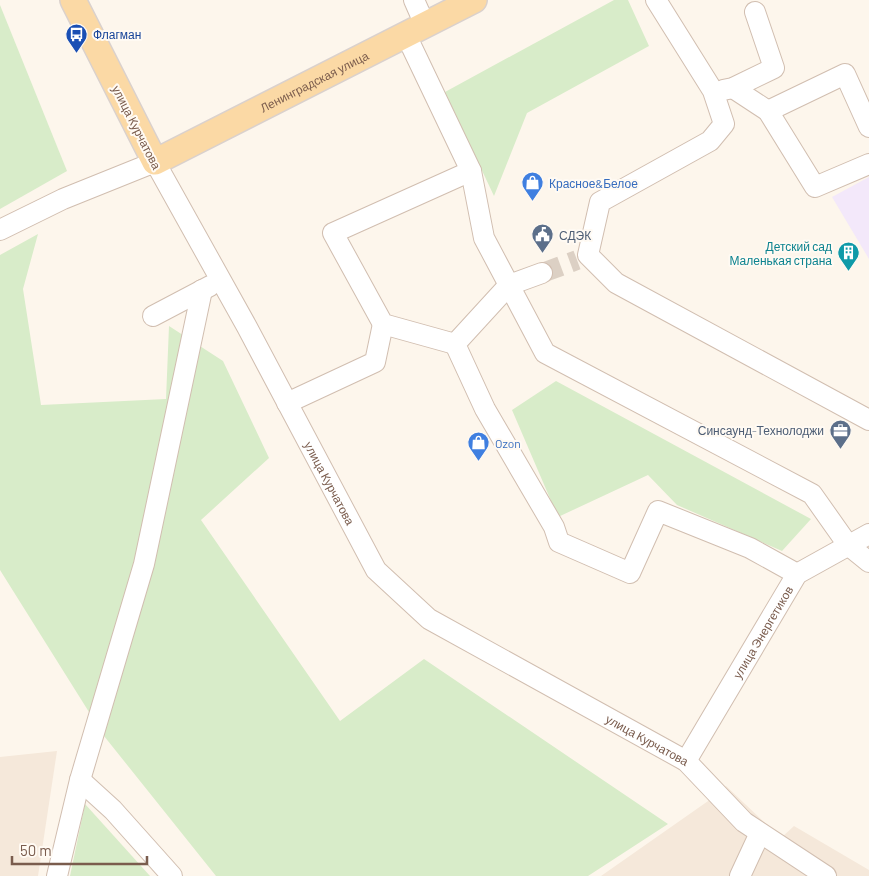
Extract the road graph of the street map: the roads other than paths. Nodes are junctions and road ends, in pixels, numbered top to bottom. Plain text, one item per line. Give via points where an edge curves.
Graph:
1 (73, 0) edge
2 (414, 0) edge
3 (474, 0) edge
4 (656, 0) edge
5 (755, 12) dead end
6 (416, 30) junction
7 (733, 88) junction
8 (713, 91) junction
9 (768, 111) junction
10 (869, 126) edge
11 (155, 162) junction
12 (869, 164) edge
13 (471, 171) junction
14 (0, 230) edge
15 (542, 273) tunnel mouth
16 (221, 280) junction
17 (509, 285) junction
18 (202, 290) junction
19 (153, 316) dead end
20 (383, 324) junction
21 (455, 344) junction
22 (287, 403) junction
23 (869, 420) edge
24 (869, 534) edge
25 (848, 545) junction
26 (869, 562) edge
27 (797, 574) junction
28 (686, 761) junction
29 (80, 780) junction
30 (760, 833) junction
31 (57, 876) edge
32 (172, 876) edge
33 (740, 876) edge
34 (826, 876) edge

1 - 11 main road, улица Курчатова
2 - 6 street
3 - 6 main road, Ленинградская улица
4 - 8 street
5 - 7 street via 774,68
6 - 11 main road, Ленинградская улица
6 - 13 street
7 - 8 street
7 - 9 street
8 - 23 street via 724,124 710,141 600,202 583,257 616,283
9 - 10 street via 845,74
9 - 12 street via 815,186
11 - 14 street via 63,199
11 - 16 street, улица Курчатова
13 - 17 street via 484,238
13 - 20 street via 333,233
15 - 17 street
16 - 18 street
16 - 22 street, улица Курчатова
17 - 21 street
17 - 25 street via 545,353 812,494
18 - 19 street
18 - 29 street via 144,564
20 - 21 street
20 - 22 street via 375,362
21 - 27 street via 485,408 554,527 559,542 630,573 658,511 750,548
22 - 28 street, улица Курчатова via 376,570 429,619
24 - 25 street, улица Энергетиков
25 - 26 street
25 - 27 street, улица Энергетиков
27 - 28 street, улица Энергетиков
28 - 30 street, улица Курчатова via 744,822
29 - 31 street
29 - 32 street via 113,810
30 - 33 street
30 - 34 street, улица Курчатова

